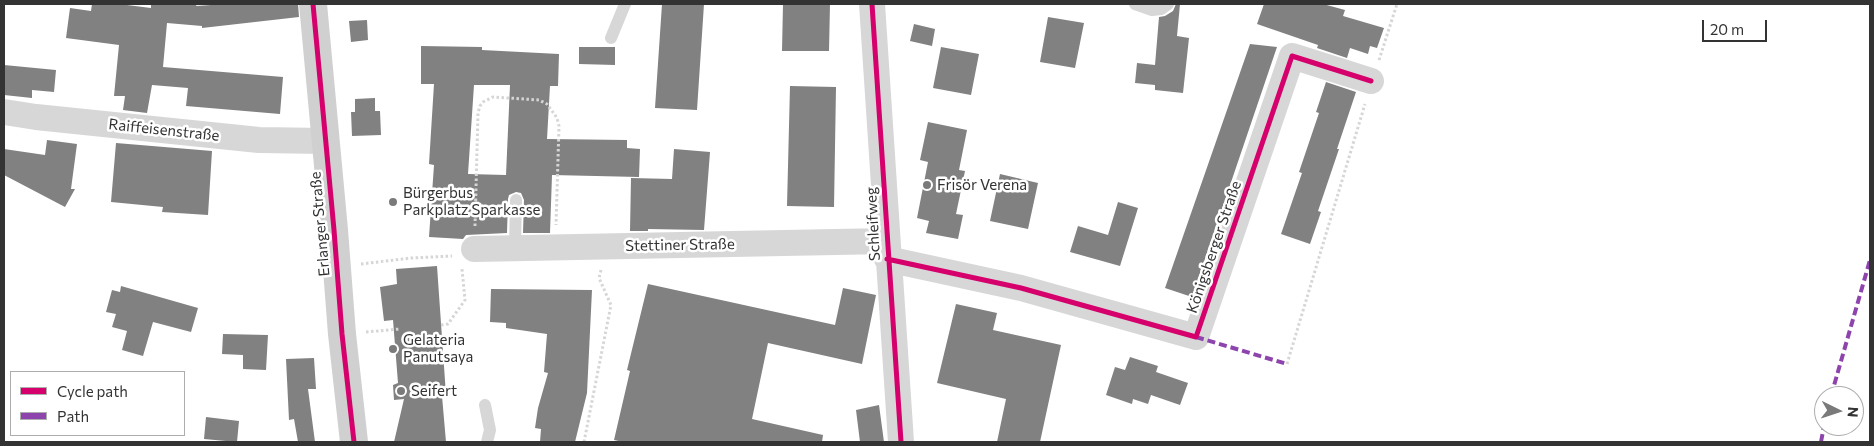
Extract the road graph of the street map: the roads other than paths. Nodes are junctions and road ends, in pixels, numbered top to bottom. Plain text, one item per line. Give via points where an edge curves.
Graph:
1 (312, 4) edge
2 (625, 4) edge
3 (872, 4) edge
4 (1135, 4) edge
5 (1168, 4) edge
6 (612, 38) dead end
7 (1372, 81) road end
8 (4, 112) edge
9 (325, 142) junction
10 (516, 200) dead end
11 (515, 248) junction
12 (887, 250) junction
13 (467, 252) road end
14 (485, 404) dead end
15 (354, 442) edge
16 (487, 442) edge
17 (901, 442) edge

1 - 9 main road, Erlanger Straße
2 - 6 lane
3 - 12 street, Schleifweg
4 - 5 lane via 1152,10
7 - 12 street, Königsberger Straße via 1292,56 1196,337
8 - 9 street, Raiffeisenstraße via 259,140
9 - 15 main road, Erlanger Straße
10 - 11 lane
11 - 12 street, Stettiner Straße
11 - 13 street, Stettiner Straße
12 - 17 street, Schleifweg
14 - 16 lane via 490,430

